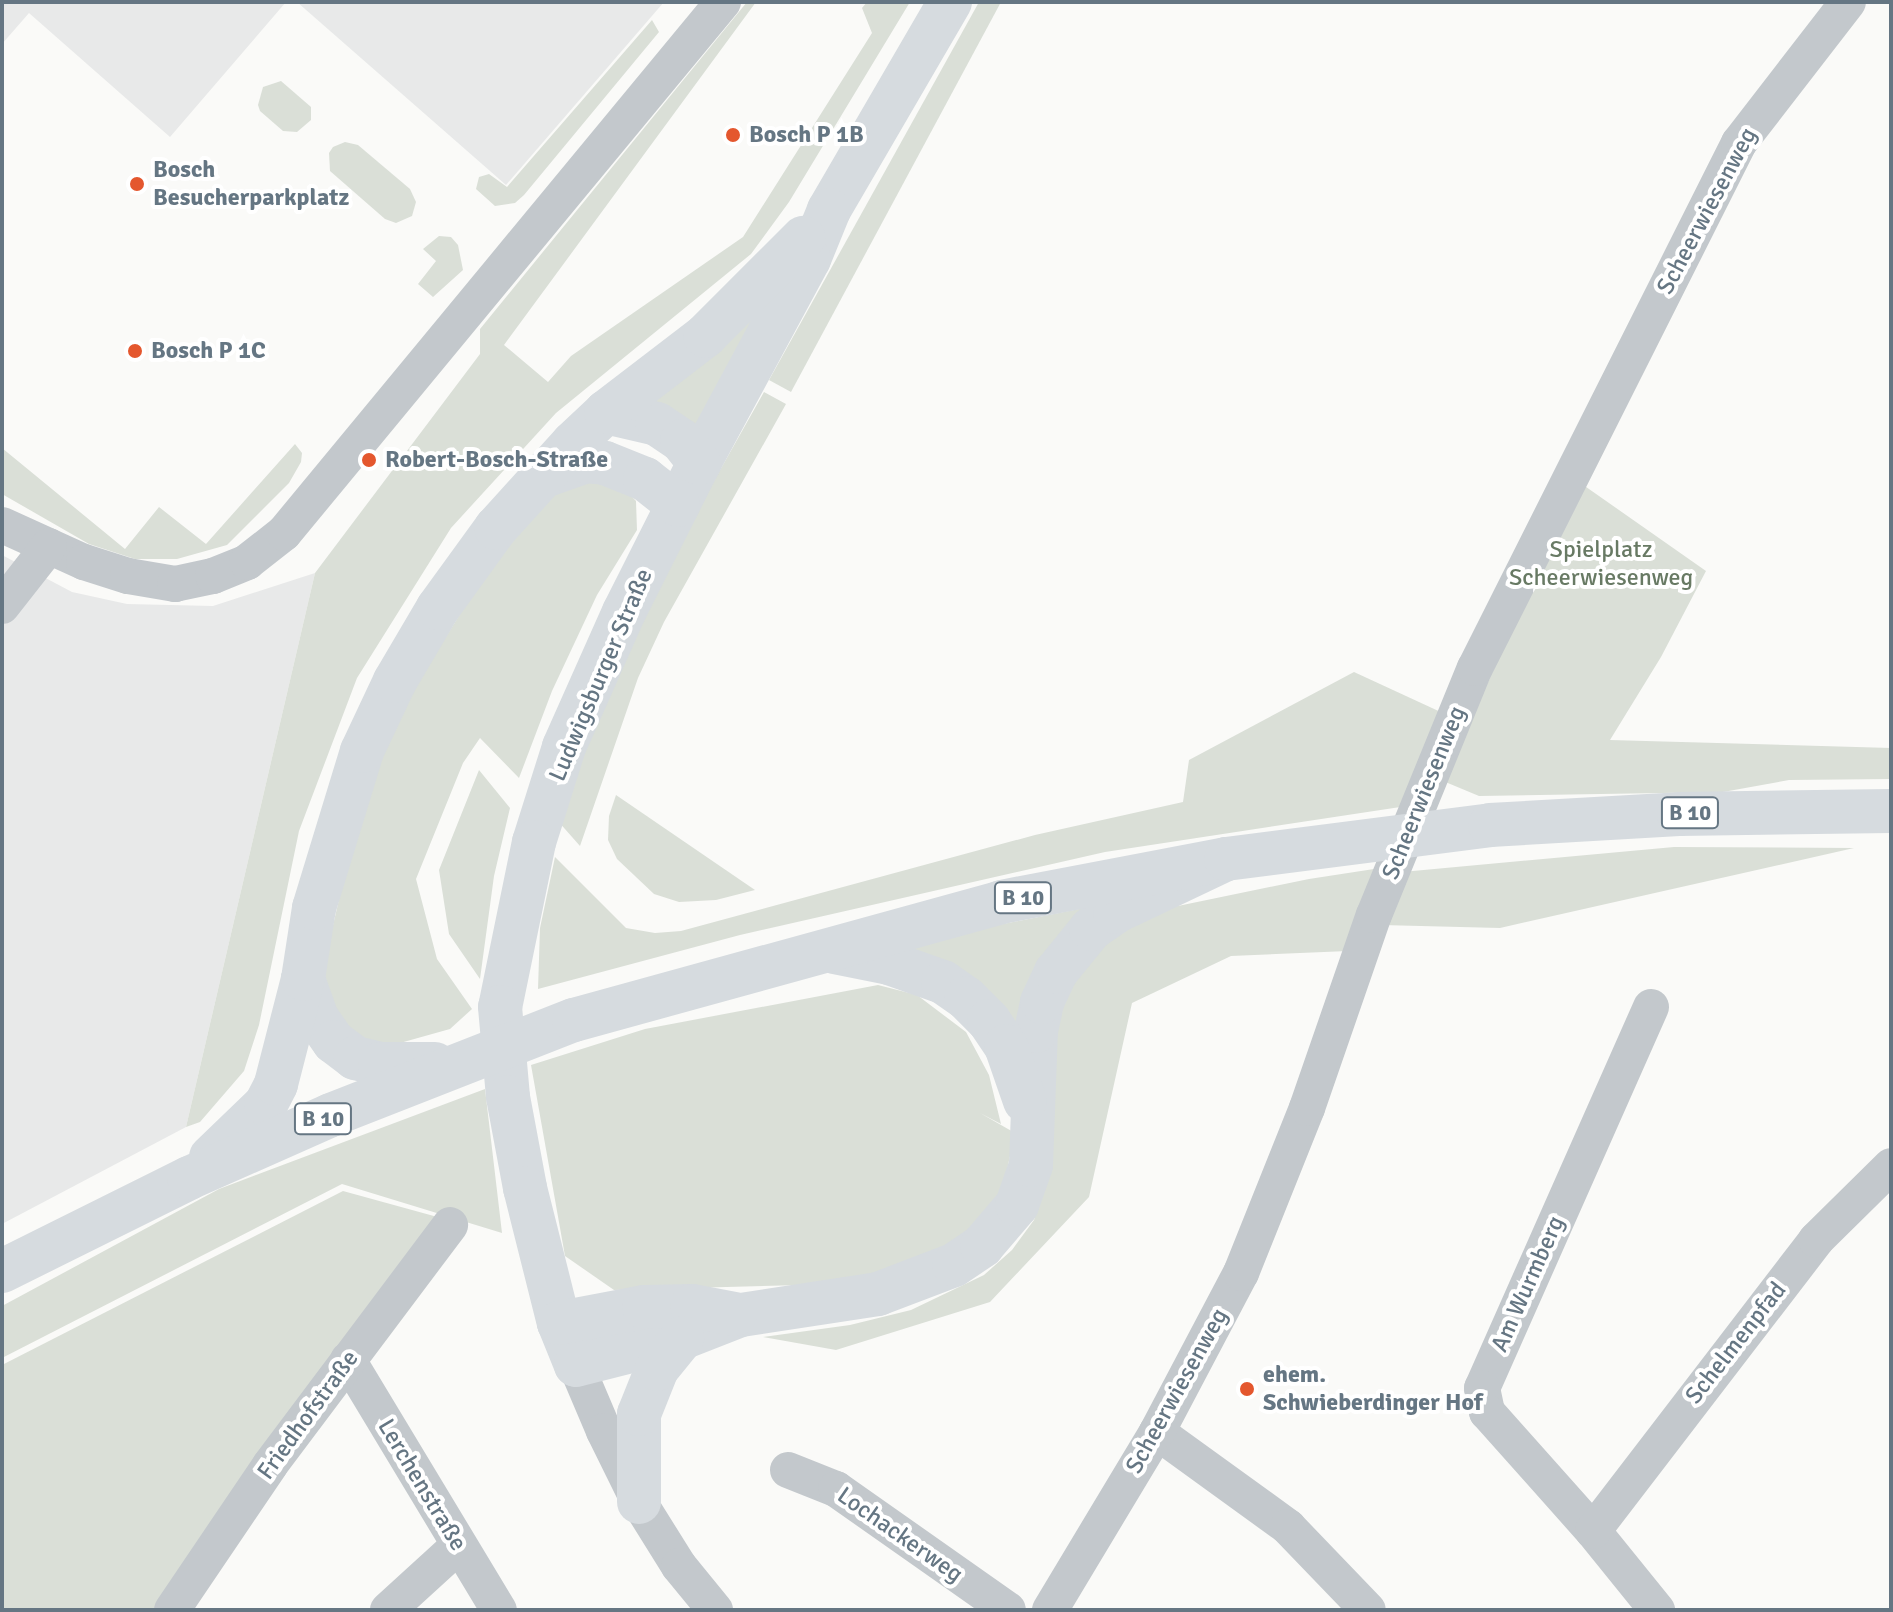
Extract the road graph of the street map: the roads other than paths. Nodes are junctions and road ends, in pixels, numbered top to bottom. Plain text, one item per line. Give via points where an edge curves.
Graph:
1 (723, 2) edge
2 (950, 2) edge
3 (1848, 2) edge
4 (829, 210) junction
5 (606, 412) junction
6 (699, 463) junction
7 (547, 475) junction
8 (678, 505) junction
9 (2, 525) edge
10 (49, 546) junction
11 (2, 606) edge
12 (1891, 811) edge
13 (1226, 859) junction
14 (823, 950) junction
15 (303, 979) junction
16 (1651, 1007) dead end
17 (459, 1064) junction
18 (1033, 1134) junction
19 (1891, 1166) edge
20 (189, 1178) junction
21 (450, 1225) dead end
22 (2, 1271) edge
23 (741, 1315) junction
24 (559, 1323) junction
25 (682, 1338) junction
26 (348, 1360) junction
27 (576, 1365) junction
28 (1157, 1432) junction
29 (788, 1470) dead end
30 (639, 1502) junction
31 (1593, 1531) junction
32 (458, 1546) junction
33 (172, 1610) edge
34 (388, 1610) edge
35 (499, 1610) edge
36 (715, 1610) edge
37 (1008, 1610) edge
38 (1050, 1610) edge
39 (1368, 1610) edge
40 (1657, 1610) edge

1 - 10 street via 284,533 247,562 175,584 128,576
2 - 4 main road, Ludwigsburger Straße
3 - 28 street, Scheerwiesenweg via 1739,143 1475,668 1374,915 1331,1044 1241,1273
4 - 5 main road via 705,336
4 - 6 main road, Ludwigsburger Straße via 809,259
5 - 6 main road via 657,424 682,441
5 - 7 main road
6 - 8 main road, Ludwigsburger Straße
7 - 8 main road via 586,461 605,463 645,479
7 - 15 main road via 496,528 438,608 395,681 362,751 333,838 314,908
8 - 24 main road, Ludwigsburger Straße via 564,747 534,842 500,1007 508,1097
9 - 10 street
10 - 11 street
12 - 13 main road, B 10 via 1679,814 1490,825
13 - 14 main road, B 10 via 1001,902
13 - 18 main road via 1115,912 1072,948 1042,1002 1036,1031
14 - 17 main road, B 10 via 574,1020
14 - 18 main road via 889,963 943,982 966,998 1006,1046
15 - 17 main road via 317,1018 334,1042 355,1058 380,1064
15 - 20 main road via 266,1104
16 - 31 street, Am Wurmberg via 1482,1388 1487,1412
17 - 20 main road, B 10
18 - 23 main road via 1031,1165 1017,1205 982,1246 954,1265 878,1294
19 - 31 street, Schelmenpfad via 1816,1240
20 - 22 main road, B 10
21 - 26 street, Friedhofstraße
23 - 24 main road via 692,1306 644,1307
23 - 25 main road
24 - 27 main road, Ludwigsburger Straße
25 - 27 main road
25 - 30 main road via 657,1369 639,1414
26 - 32 street, Lerchenstraße
26 - 33 street, Friedhofstraße
27 - 30 street, Ludwigsburger Straße
28 - 38 street, Scheerwiesenweg
28 - 39 street via 1288,1527
29 - 37 street, Lochackerweg via 836,1489
30 - 36 street, Ludwigsburger Straße via 679,1566
31 - 40 street, Am Wurmberg
32 - 34 street
32 - 35 street, Lerchenstraße

